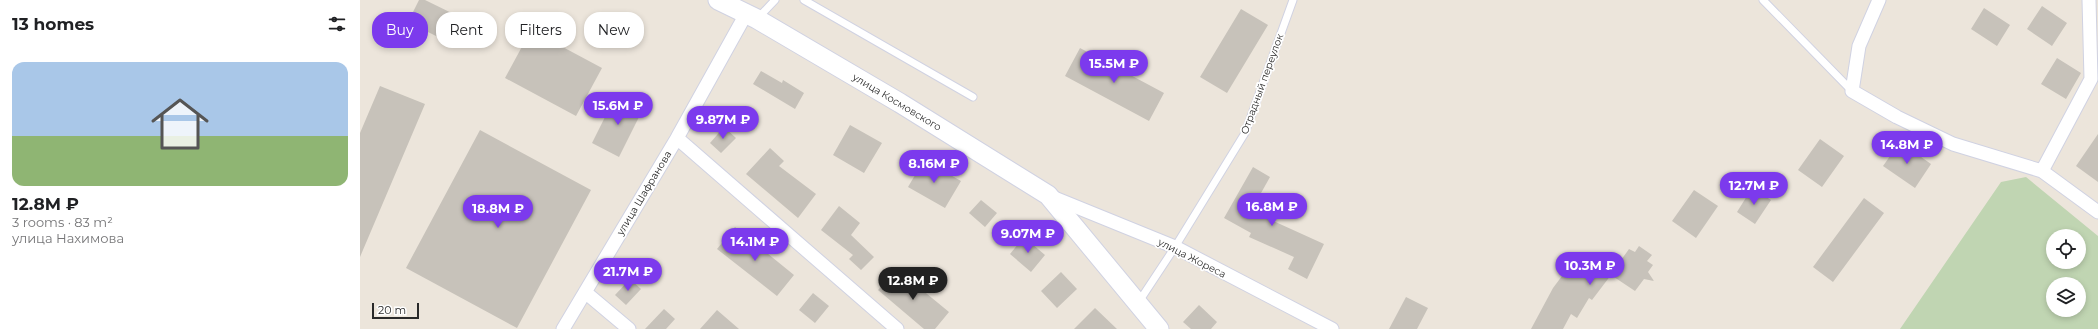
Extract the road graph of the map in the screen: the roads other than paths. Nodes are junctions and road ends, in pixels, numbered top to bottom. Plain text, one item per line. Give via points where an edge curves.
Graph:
1 (718, 0) edge
2 (774, 0) edge
3 (804, 0) edge
4 (1292, 0) edge
5 (1763, 0) edge
6 (1878, 0) edge
7 (2089, 0) edge
8 (751, 17) junction
9 (1852, 91) junction
10 (973, 98) dead end
11 (677, 138) junction
12 (2042, 171) junction
13 (1048, 195) junction
14 (2098, 212) edge
15 (1175, 247) junction
16 (585, 292) junction
17 (1138, 303) junction
18 (563, 329) edge
19 (629, 329) edge
20 (897, 329) edge
21 (1159, 329) edge
22 (1332, 329) edge

1 - 8 main road, улица Космовского
2 - 8 lane
3 - 10 lane
4 - 15 lane, Отрадный переулок via 1246,133
5 - 9 lane
6 - 9 street via 1859,46
7 - 12 street via 2091,79
8 - 11 street, улица Шафранова
8 - 13 main road, улица Космовского via 900,103
9 - 12 street via 1897,117 1953,144
11 - 16 street, улица Шафранова
11 - 20 street
12 - 14 street
13 - 15 street, улица Жореса
13 - 17 main road, улица Космовского
15 - 17 lane, Отрадный переулок
15 - 22 street, улица Жореса
16 - 18 street, улица Шафранова
16 - 19 street
17 - 21 main road, улица Космовского

